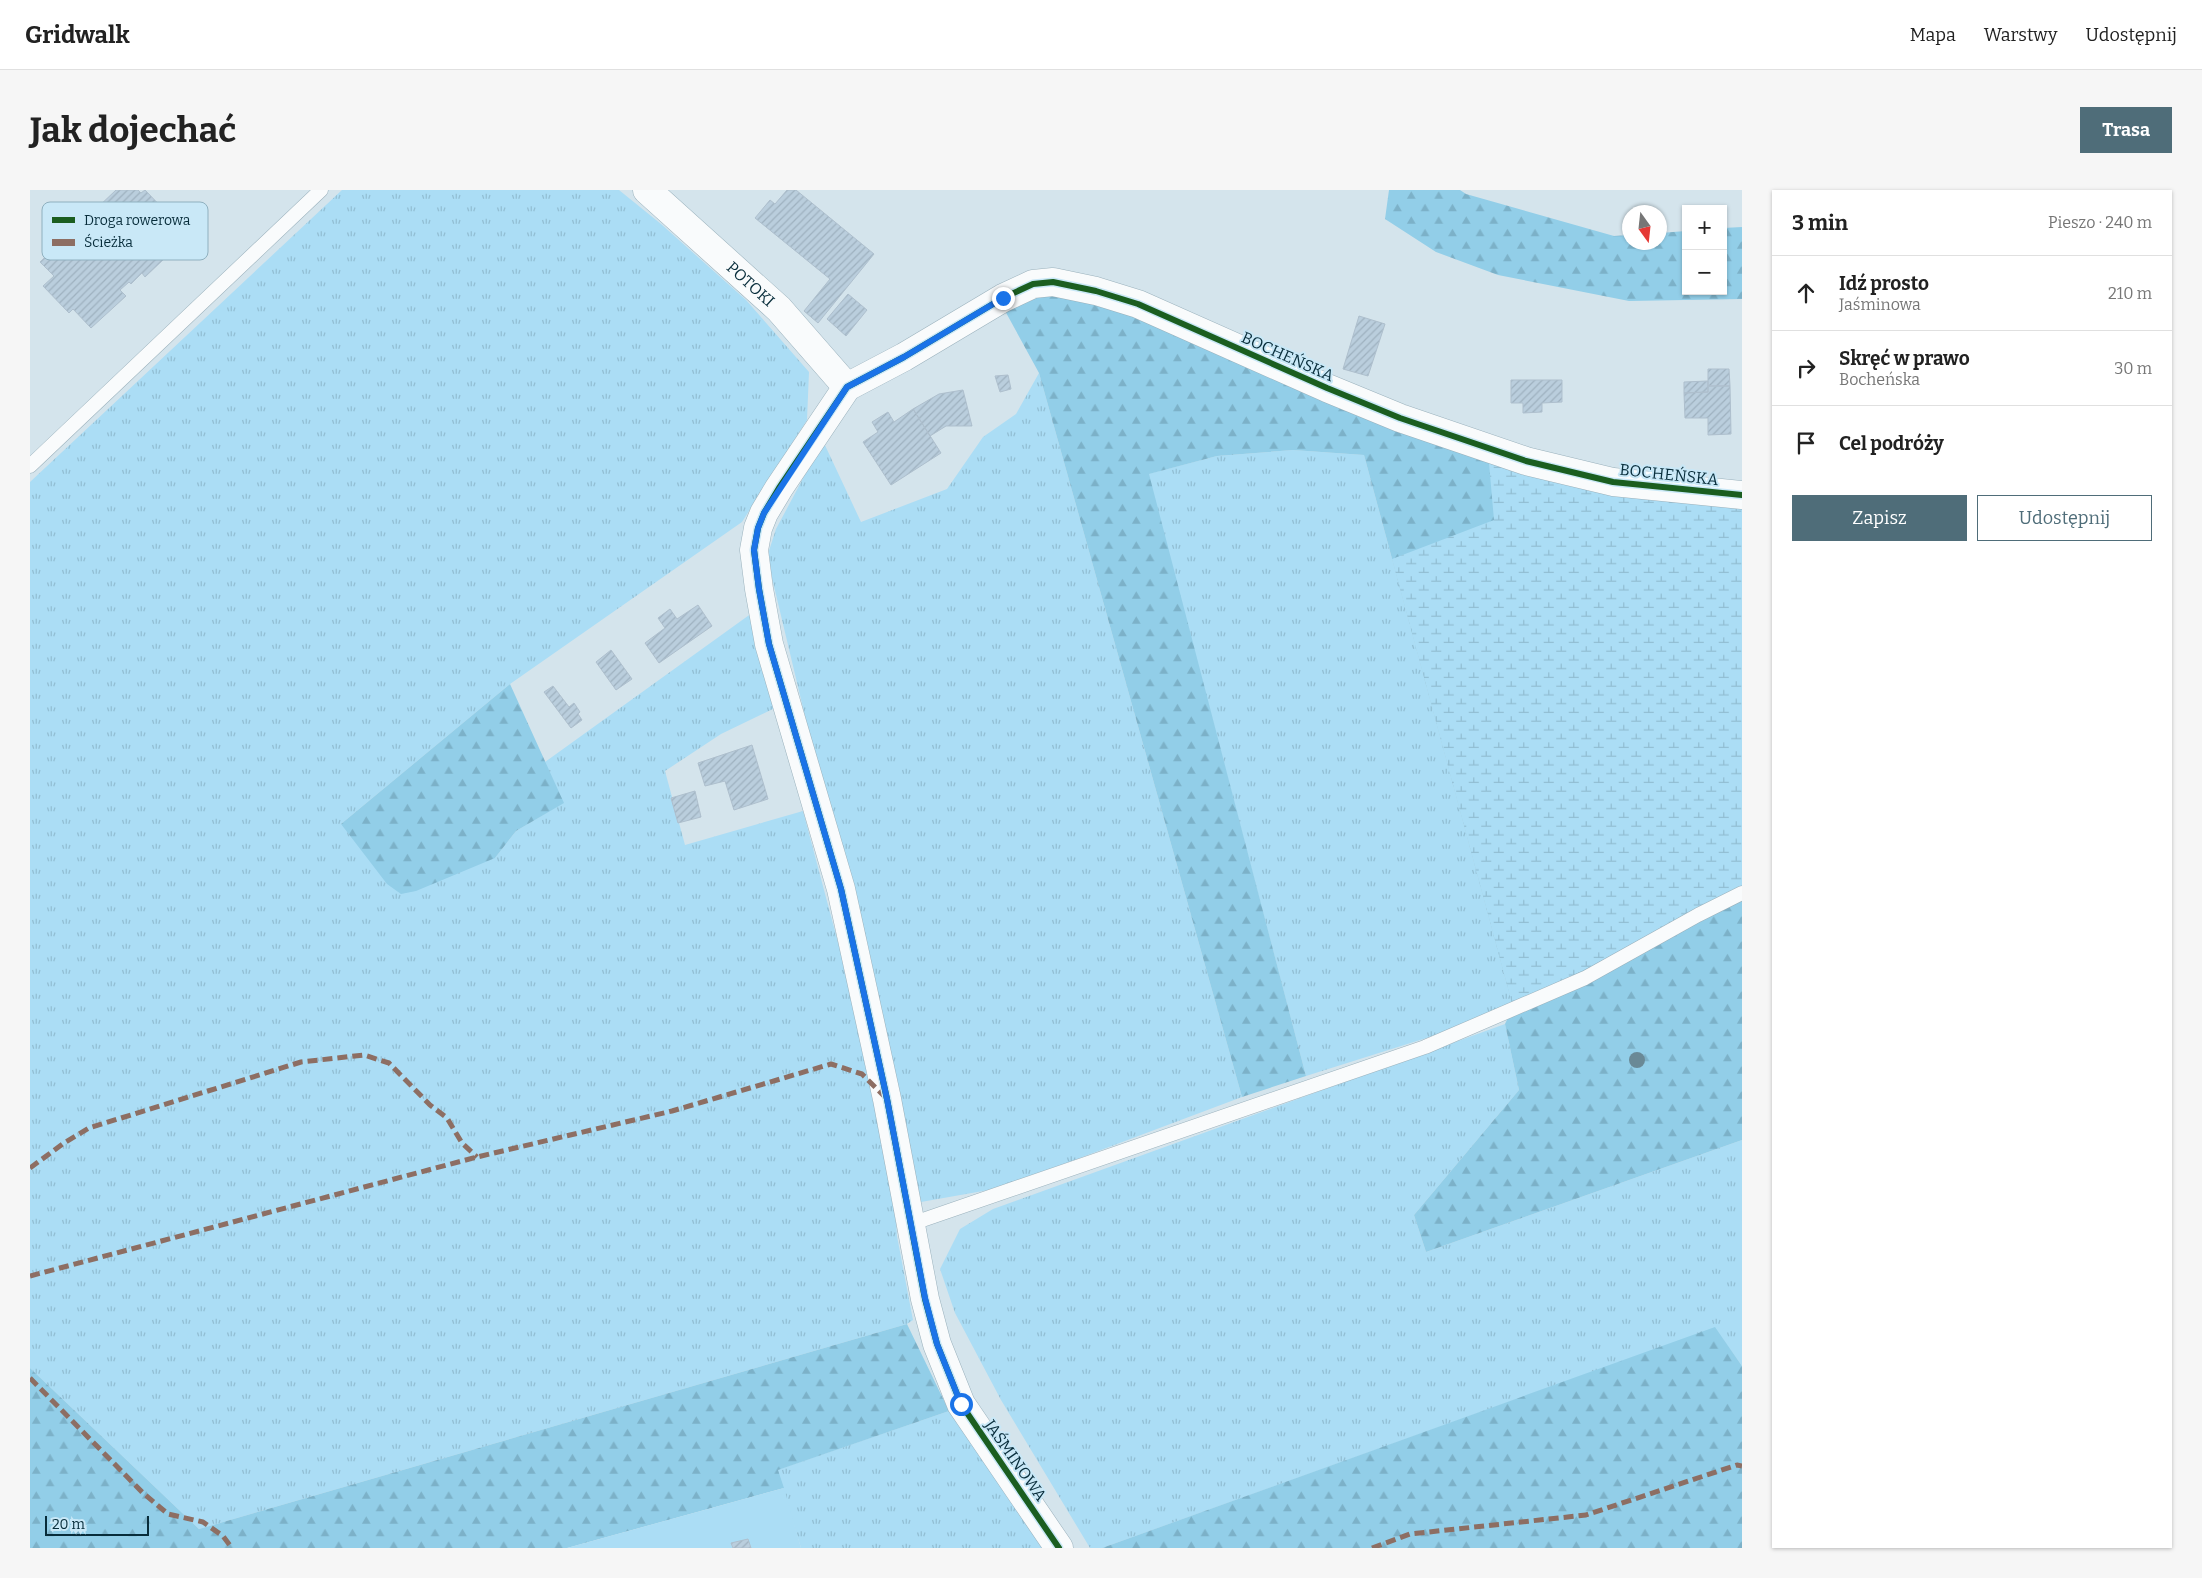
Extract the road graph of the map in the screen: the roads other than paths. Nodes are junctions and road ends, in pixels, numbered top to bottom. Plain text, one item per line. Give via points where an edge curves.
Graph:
1 (321, 190) edge
2 (647, 190) edge
3 (847, 387) junction
4 (30, 466) edge
5 (1742, 495) edge
6 (1742, 893) edge
7 (911, 1224) junction
8 (1059, 1548) edge

1 - 4 lane
2 - 3 street, POTOKI via 778,309
3 - 5 street, BOCHEŃSKA via 1003,298 1033,284 1053,282 1138,304 1400,418 1526,461 1613,482
3 - 7 street, JAŚMINOWA via 764,513 754,550 769,644 841,889
6 - 7 lane via 1585,978 1424,1046
7 - 8 street, JAŚMINOWA via 937,1344 961,1404

